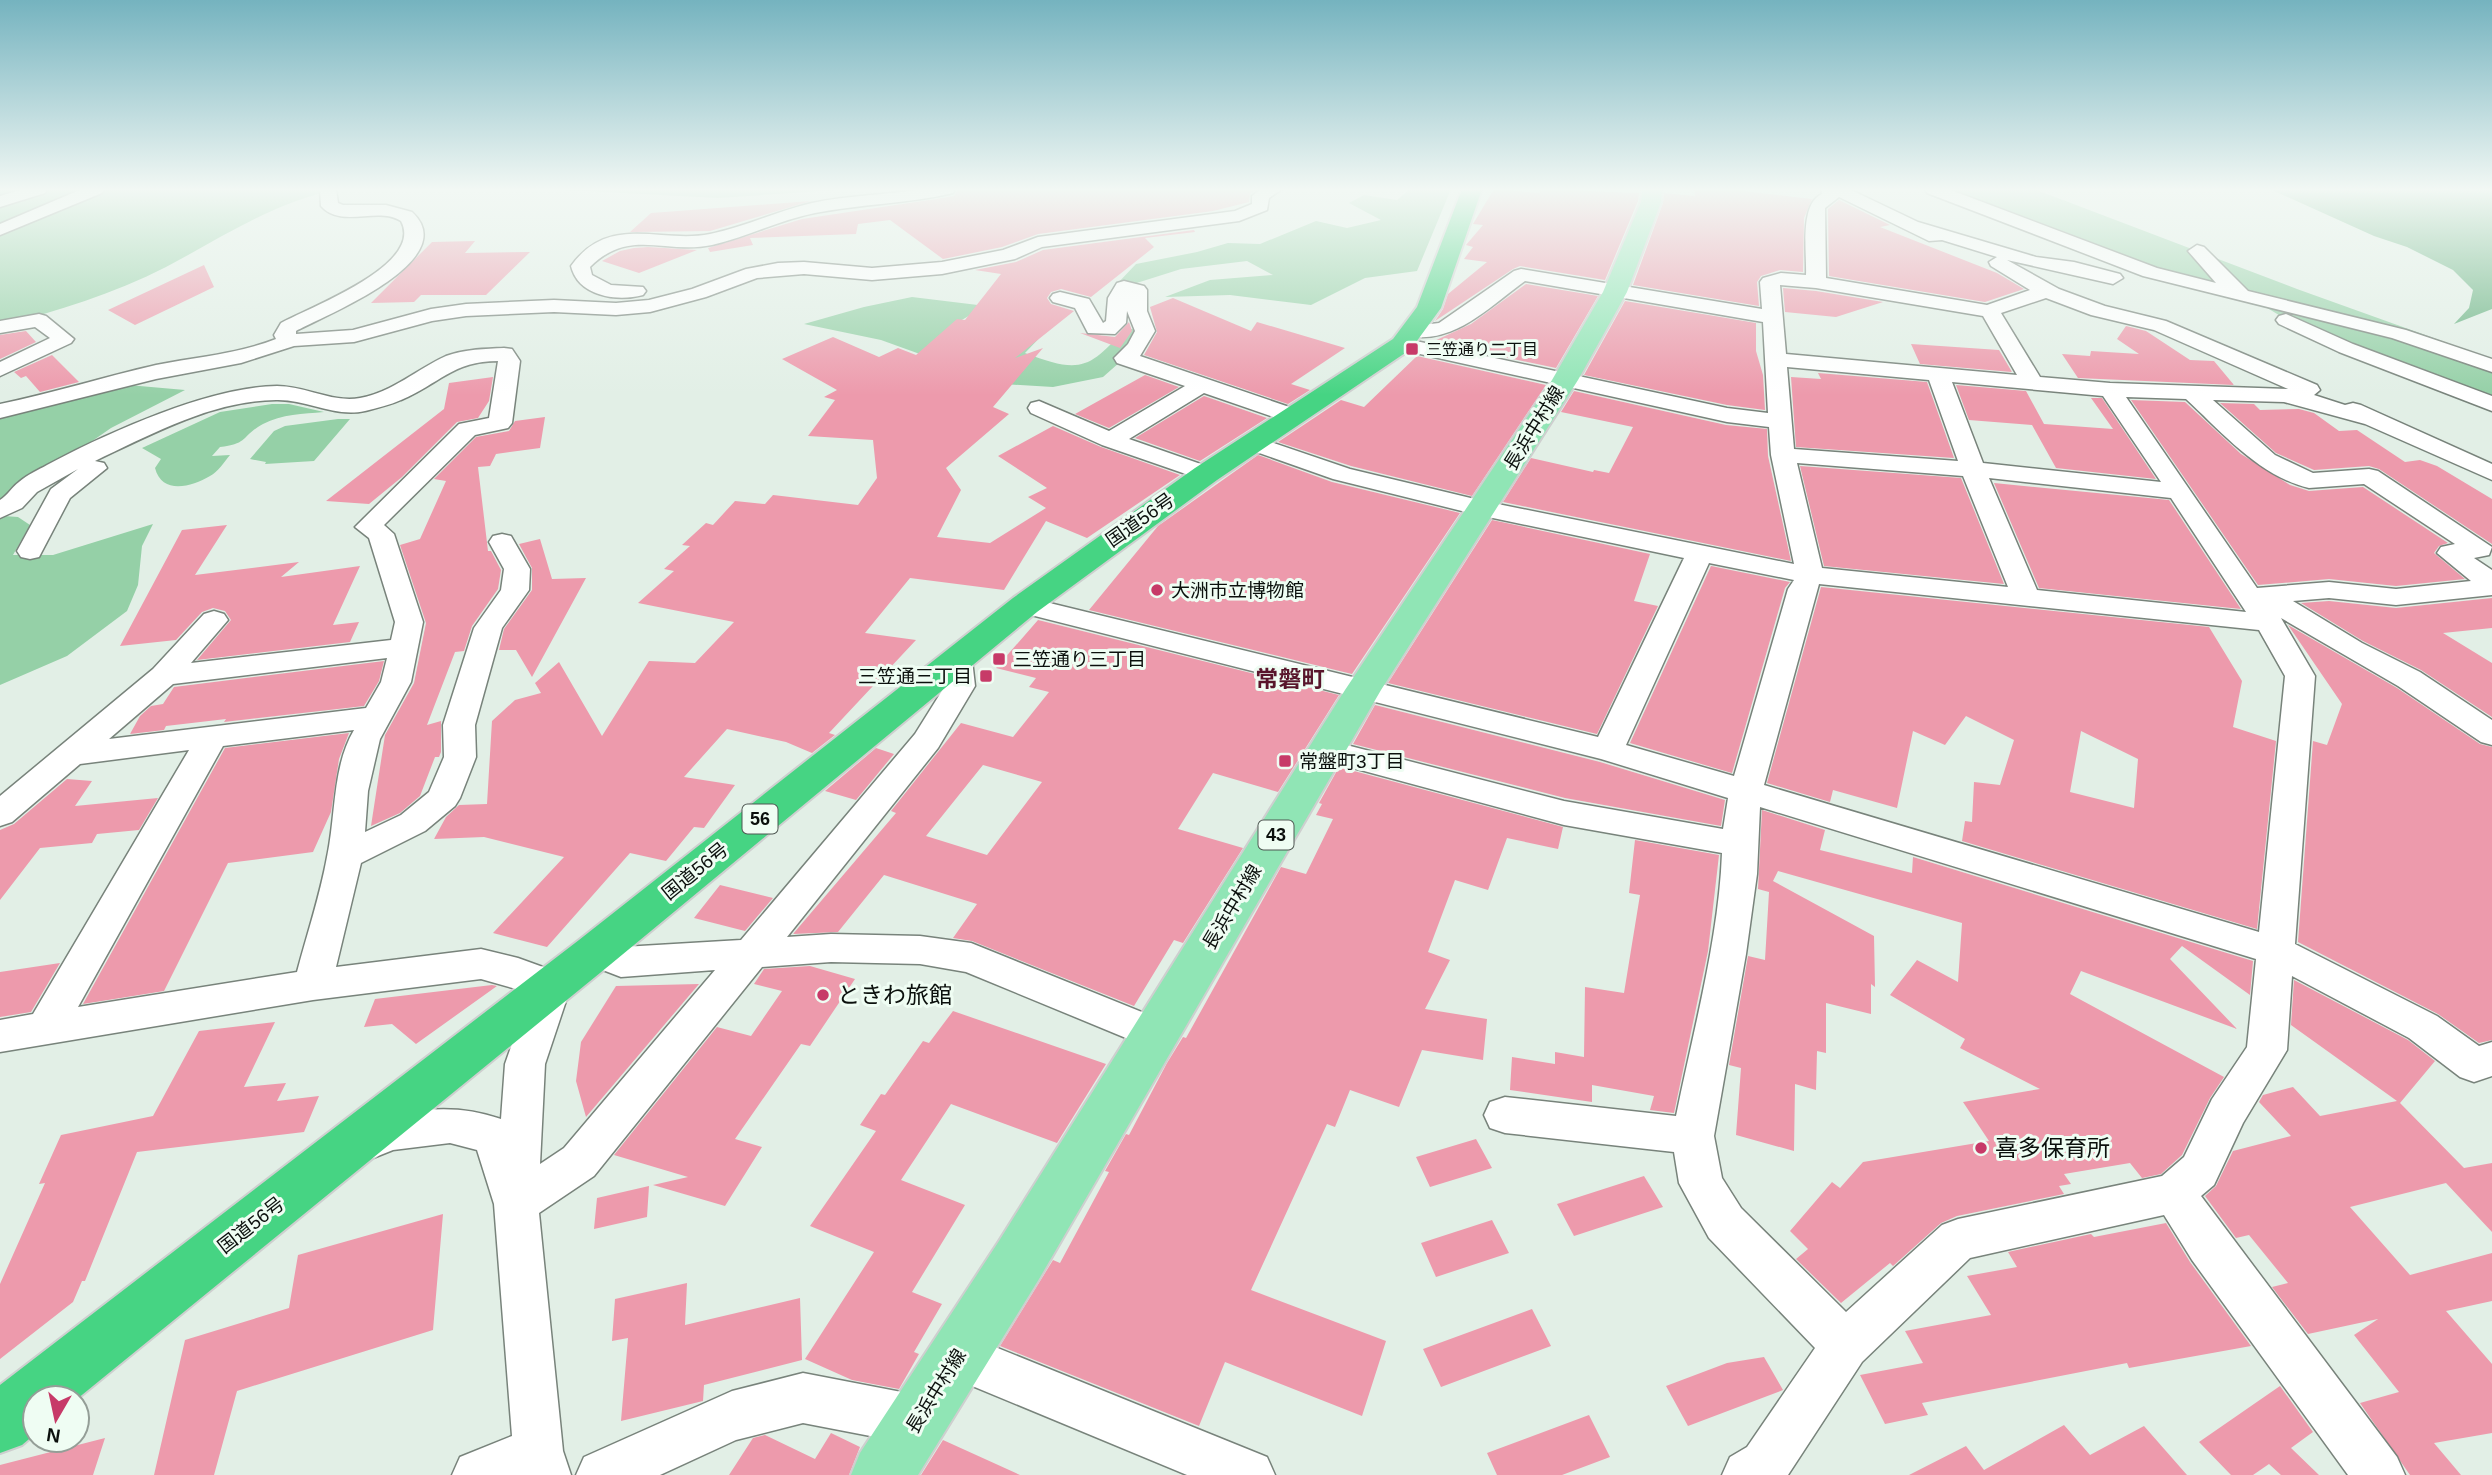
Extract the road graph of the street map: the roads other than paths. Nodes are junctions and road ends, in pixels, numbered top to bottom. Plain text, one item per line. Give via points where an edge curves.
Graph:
1 (406, 258) edge
2 (590, 258) edge
3 (996, 258) edge
4 (1447, 258) edge
5 (1630, 258) edge
6 (1816, 258) edge
7 (1988, 258) edge
8 (2020, 258) edge
9 (2113, 258) edge
10 (2203, 258) edge
11 (1998, 262) junction
12 (1816, 282) junction
13 (1615, 292) junction
14 (2050, 292) junction
15 (2249, 297) junction
16 (1060, 298) dead end
17 (673, 301) junction
18 (1990, 311) junction
19 (2231, 313) dead end
20 (1771, 317) junction
21 (2271, 324) dead end
22 (2159, 325) junction
23 (0, 327) edge
24 (2300, 327) junction
25 (1408, 337) junction
26 (291, 340) junction
27 (1774, 359) junction
28 (2492, 366) edge
29 (0, 370) edge
30 (1938, 375) junction
31 (1565, 380) junction
32 (2032, 383) junction
33 (1200, 386) junction
34 (2109, 390) junction
35 (276, 393) junction
36 (2193, 393) junction
37 (2492, 404) edge
38 (1039, 408) dead end
39 (0, 411) edge
40 (1293, 416) junction
41 (2372, 418) junction
42 (1779, 421) junction
43 (1110, 440) junction
44 (1253, 443) junction
45 (1783, 455) junction
46 (1973, 469) junction
47 (2492, 473) edge
48 (1206, 474) junction
49 (2181, 492) junction
50 (1483, 509) junction
51 (0, 510) edge
52 (502, 542) dead end
53 (30, 551) dead end
54 (1699, 555) junction
55 (1810, 575) junction
56 (2492, 585) edge
57 (2026, 597) junction
58 (2261, 604) junction
59 (1025, 605) junction
60 (214, 620) dead end
61 (404, 647) junction
62 (957, 660) junction
63 (164, 677) junction
64 (1363, 690) junction
65 (376, 717) junction
66 (2492, 735) edge
67 (212, 737) junction
68 (1608, 750) junction
69 (1327, 751) junction
70 (71, 754) junction
71 (1746, 790) junction
72 (0, 814) edge
73 (1740, 844) junction
74 (345, 856) junction
75 (595, 951) junction
76 (2276, 951) junction
77 (752, 953) junction
78 (313, 985) junction
79 (552, 986) junction
80 (46, 1028) junction
81 (1155, 1034) junction
82 (0, 1036) edge
83 (2486, 1069) edge
84 (1505, 1115) dead end
85 (1693, 1136) junction
86 (344, 1151) junction
87 (2174, 1193) junction
88 (516, 1203) junction
89 (1845, 1345) junction
90 (958, 1356) junction
91 (918, 1420) junction
92 (0, 1423) edge
93 (542, 1463) edge
94 (478, 1475) edge
95 (602, 1475) edge
96 (882, 1475) edge
97 (1249, 1475) edge
98 (1748, 1475) edge
99 (2379, 1475) edge

1 - 26 street via 378,280 288,327 284,335
2 - 17 street via 580,265 583,278 601,291 655,292
3 - 17 street via 903,273 778,269
4 - 25 highway, 国道56号 / 56 via 1429,308
5 - 13 main road, 長浜中村線 / 43
6 - 12 street
7 - 11 street
8 - 19 street via 2097,274
9 - 15 street
10 - 15 street
11 - 14 street
11 - 22 street
12 - 18 street
12 - 20 street via 1770,282
13 - 20 street
13 - 25 street via 1521,275 1444,330
13 - 31 main road, 長浜中村線 / 43
14 - 18 street
14 - 22 street via 2134,323
15 - 24 street
15 - 28 street via 2399,334
16 - 33 street via 1087,306 1095,329 1108,330 1116,323 1124,287 1138,290 1138,311 1145,331 1125,358
17 - 26 street via 616,309 466,310 354,335
18 - 32 street
20 - 27 street
21 - 24 street
22 - 41 street
23 - 29 street via 39,320 64,339
24 - 37 street
25 - 31 street
25 - 40 highway, 国道56号 / 56
26 - 39 street via 230,359
27 - 30 street
27 - 42 street
30 - 32 street
30 - 46 street
31 - 42 street via 1727,415
31 - 50 main road, 長浜中村線 / 43
32 - 34 street
33 - 40 street
33 - 43 street
34 - 36 street
34 - 49 street
35 - 51 street via 182,412 57,470
35 - 53 street via 191,417 86,473 60,494
35 - 61 street via 293,393 331,405 361,405 394,395 463,358 504,354 509,361 500,423 467,429 368,527 381,534 409,622
36 - 41 street via 2303,398
36 - 56 street via 2266,460 2298,476 2309,481 2369,476 2480,549 2450,553
38 - 43 street
40 - 44 highway, 国道56号 / 56
41 - 47 street
42 - 45 street
43 - 48 street
44 - 48 highway, 国道56号 / 56
44 - 50 street via 1342,474
45 - 46 street
45 - 55 street
46 - 49 street
46 - 57 street
48 - 59 highway, 国道56号 / 56
49 - 58 street
50 - 54 street
50 - 64 main road, 長浜中村線 / 43
52 - 74 street via 517,569 516,587 488,628 459,725 460,757 443,798 413,823
54 - 55 street
54 - 68 street
55 - 57 street
55 - 71 street via 1802,589
56 - 58 street via 2396,597 2329,590
57 - 58 street
58 - 66 street via 2409,679
58 - 76 street via 2300,676
59 - 62 highway, 国道56号 / 56
59 - 64 street
60 - 63 street
61 - 63 street
61 - 65 street via 396,682
62 - 75 highway, 国道56号 / 56
62 - 77 street via 960,686 927,741
63 - 70 street
64 - 68 street
64 - 69 main road, 長浜中村線 / 43
65 - 67 street
65 - 74 street via 364,739 355,778
67 - 70 street
67 - 80 street
68 - 71 street
69 - 73 street via 1564,813
69 - 81 main road, 長浜中村線 / 43
70 - 72 street
71 - 73 street
71 - 76 street
73 - 85 street via 1727,954
74 - 78 street
75 - 77 street via 621,962
75 - 79 highway, 国道56号 / 56
76 - 83 street via 2423,1027
76 - 87 street via 2267,1050 2227,1112 2199,1171
77 - 81 street via 831,948 920,950 971,958
77 - 88 street via 579,1162
78 - 79 street via 481,964
78 - 80 street
79 - 86 highway, 国道56号 / 56
79 - 88 street via 525,1064
80 - 82 street
81 - 90 main road, 長浜中村線 / 43
84 - 85 street
85 - 89 street via 1702,1183 1725,1223
86 - 88 street via 392,1132 450,1125 494,1135
86 - 92 highway, 国道56号 / 56
87 - 89 street via 1958,1240
87 - 99 street
88 - 93 street
89 - 98 street via 1765,1465
90 - 91 main road, 長浜中村線 / 43
90 - 97 street
91 - 95 street via 803,1398 732,1416
91 - 96 main road, 長浜中村線 / 43
93 - 94 street

